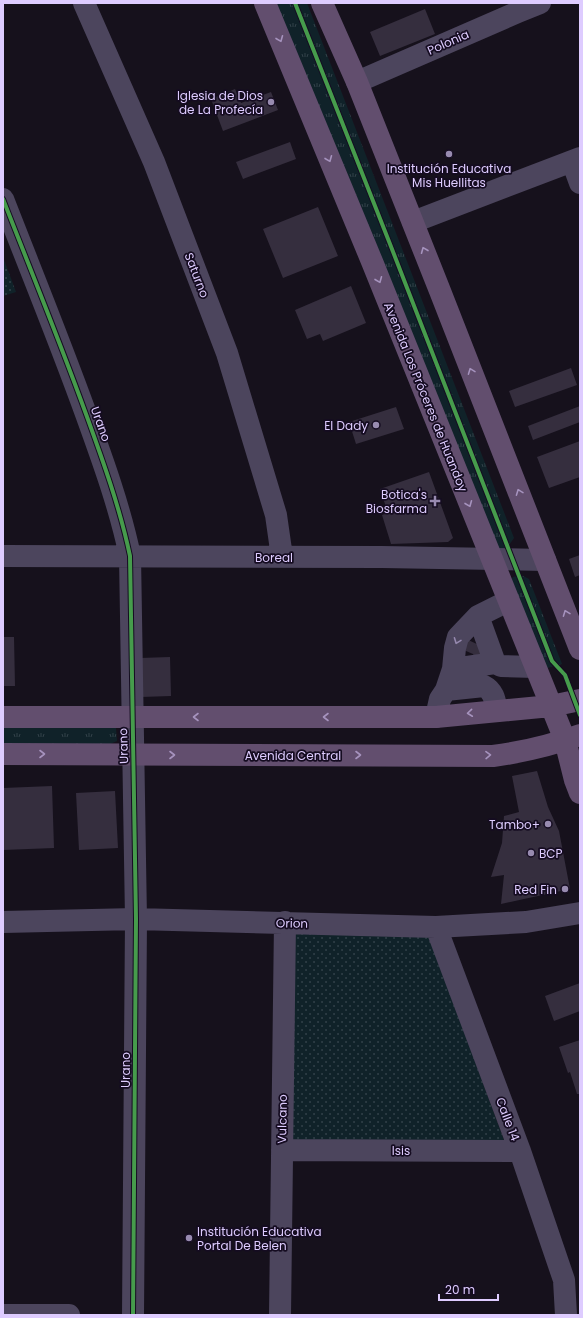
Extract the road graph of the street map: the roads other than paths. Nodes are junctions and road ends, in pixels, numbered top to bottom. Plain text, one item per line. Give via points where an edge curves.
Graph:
1 (84, 3) edge
2 (265, 3) edge
3 (322, 3) edge
4 (540, 3) edge
5 (516, 7) edge
6 (357, 82) junction
7 (576, 160) edge
8 (580, 183) edge
9 (3, 199) edge
10 (413, 222) junction
11 (3, 556) edge
12 (130, 556) junction
13 (282, 557) junction
14 (490, 558) junction
15 (545, 560) junction
16 (508, 601) junction
17 (478, 616) junction
18 (580, 649) edge
19 (495, 663) junction
20 (535, 667) junction
21 (452, 669) junction
22 (446, 690) junction
23 (580, 700) edge
24 (551, 706) junction
25 (497, 711) junction
26 (3, 717) edge
27 (132, 717) junction
28 (436, 717) junction
29 (573, 738) edge
30 (3, 754) edge
31 (134, 754) junction
32 (580, 793) edge
33 (580, 913) edge
34 (136, 919) junction
35 (3, 922) edge
36 (285, 922) junction
37 (436, 926) junction
38 (282, 1150) junction
39 (520, 1151) junction
40 (3, 1315) edge
41 (69, 1315) edge
42 (133, 1315) edge
43 (280, 1315) edge
44 (566, 1315) edge

1 - 13 street, Saturno via 154,162 226,352 276,515
2 -> 14 main road, Avenida Los Próceres de Huandoy via 373,264
3 - 6 main road
4 - 5 street, Polonia
5 - 6 street, Polonia
6 - 10 main road
7 - 8 street
7 - 10 street
9 - 12 street, Urano via 100,452 124,527
15 -> 10 main road
11 - 12 street, Boreal
12 - 13 street, Boreal
12 - 27 street, Urano
13 - 14 street, Boreal
14 - 15 street, Boreal
14 - 16 main road, Avenida Los Próceres de Huandoy
18 -> 15 main road
16 - 17 street
16 - 20 main road, Avenida Los Próceres de Huandoy
17 - 19 street
17 -> 21 street via 458,637
19 - 20 street via 501,666
19 - 21 street
20 - 24 main road, Avenida Los Próceres de Huandoy
21 - 22 street
22 - 25 street via 487,687 494,696
22 - 28 street via 440,699
23 - 24 main road
24 - 25 main road
24 - 29 main road, Avenida Los Próceres de Huandoy
25 -> 28 main road
26 - 27 main road
28 -> 27 main road
27 - 31 street, Urano
31 -> 29 main road, Avenida Central via 494,756 523,752
29 - 32 main road, Avenida Los Próceres de Huandoy via 575,780
30 -> 31 main road, Avenida Central
31 - 34 street, Urano
33 - 37 street, Orion via 526,922
34 - 35 street, Orion
34 - 36 street, Orion
34 - 42 street, Urano
36 - 37 street, Orion
36 - 38 street, Vulcano
37 - 39 street, Calle 14
38 - 39 street, Isis
38 - 43 street, Vulcano
39 - 44 street, Calle 14 via 564,1280
40 - 41 street

